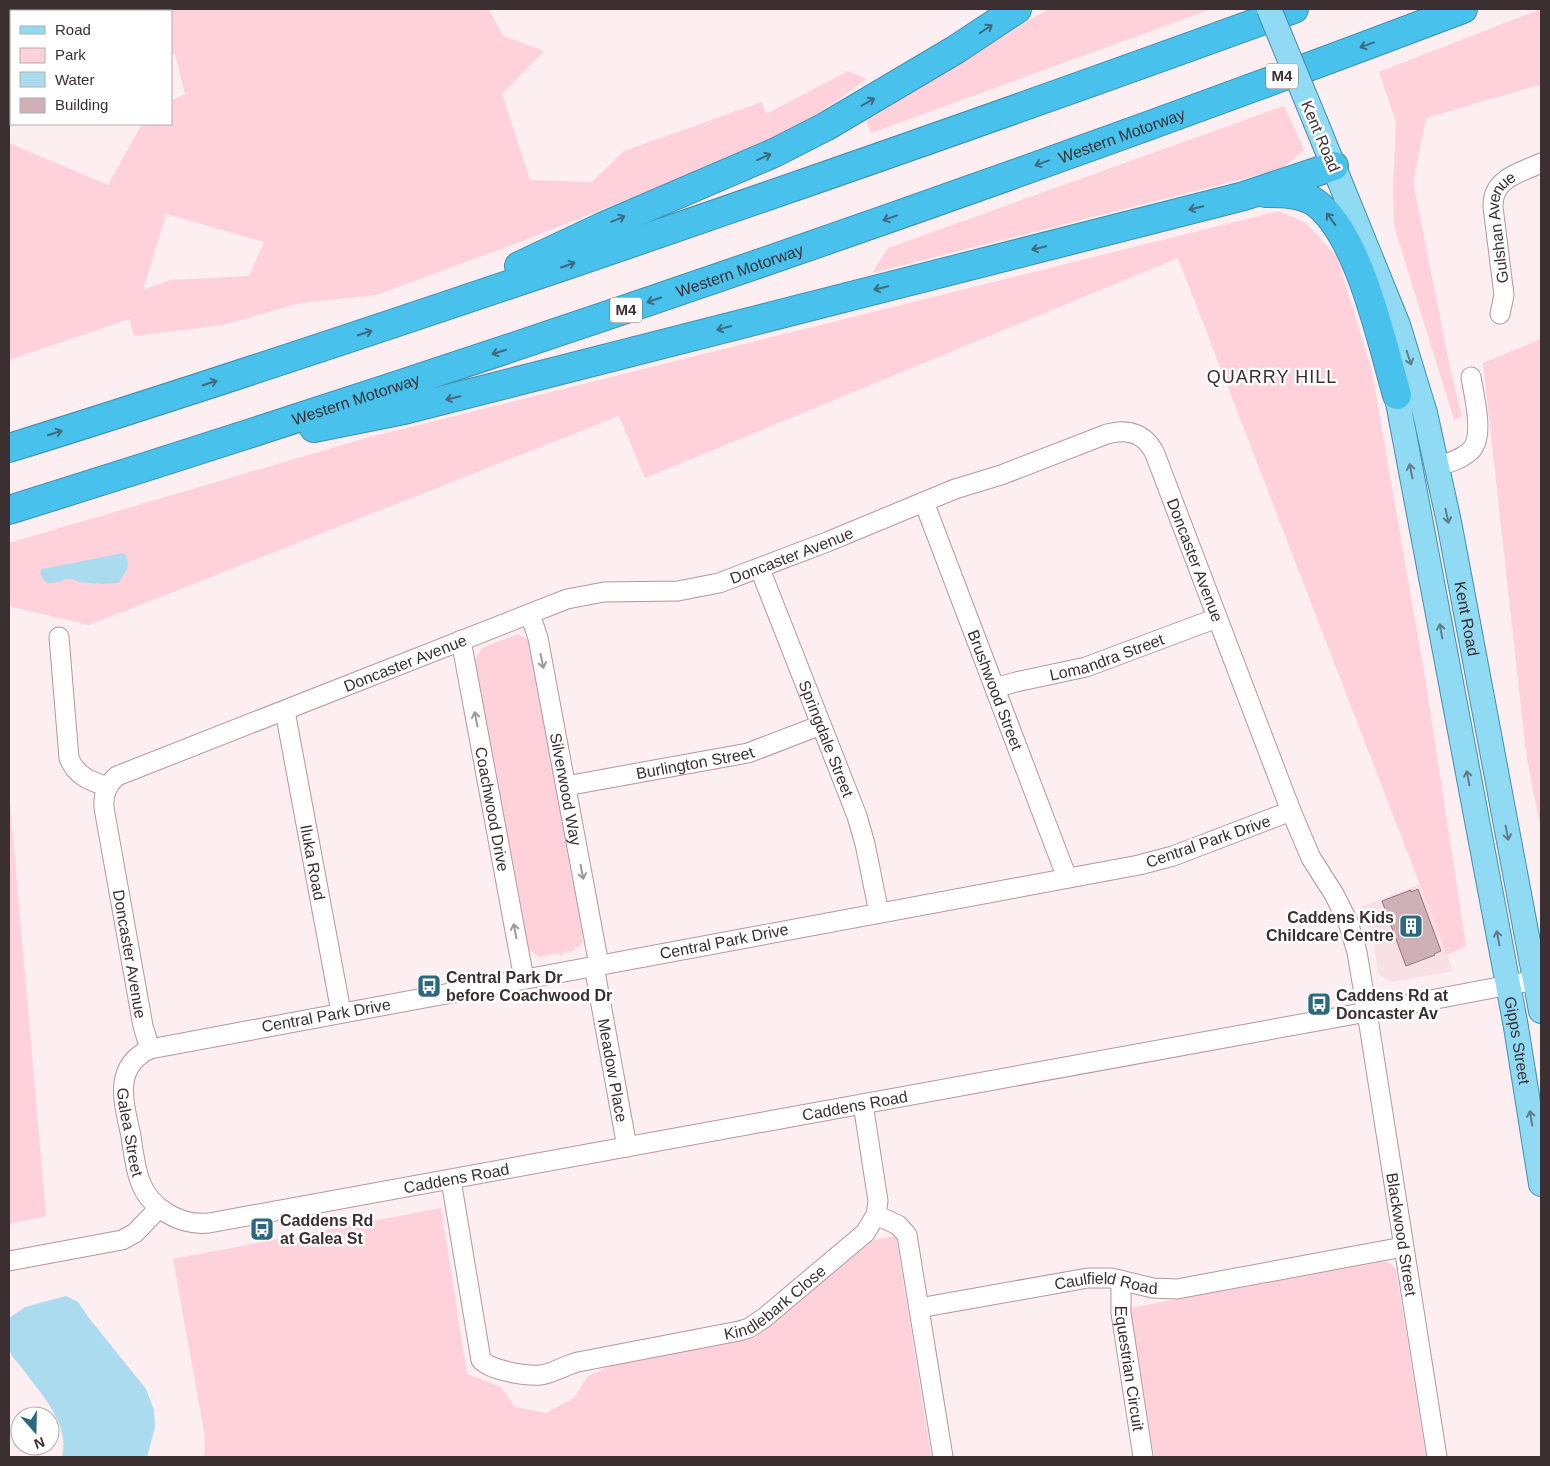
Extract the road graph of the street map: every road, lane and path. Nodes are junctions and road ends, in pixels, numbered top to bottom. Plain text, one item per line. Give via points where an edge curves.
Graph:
1 (1017, 9) edge
2 (1269, 9) edge
3 (1294, 9) edge
4 (1463, 9) edge
5 (1541, 163) edge
6 (1334, 166) junction
7 (1244, 196) junction
8 (1373, 264) junction
9 (1500, 314) dead end
10 (400, 322) junction
11 (1471, 377) dead end
12 (1396, 395) junction
13 (9, 448) edge
14 (200, 450) junction
15 (1437, 466) junction
16 (924, 502) junction
17 (9, 510) edge
18 (760, 568) junction
19 (530, 614) junction
20 (1217, 618) junction
21 (59, 638) dead end
22 (461, 640) junction
23 (994, 688) junction
24 (285, 711) junction
25 (821, 726) junction
26 (566, 786) junction
27 (108, 787) junction
28 (1291, 811) junction
29 (1067, 878) junction
30 (879, 913) junction
31 (596, 965) junction
32 (524, 979) junction
33 (1538, 980) edge
34 (1508, 985) junction
35 (1541, 1011) edge
36 (341, 1012) junction
37 (1368, 1012) junction
38 (150, 1049) junction
39 (863, 1104) junction
40 (627, 1147) junction
41 (451, 1180) junction
42 (1541, 1184) edge
43 (165, 1211) junction
44 (876, 1215) junction
45 (1403, 1247) junction
46 (9, 1261) edge
47 (1121, 1280) junction
48 (919, 1308) junction
49 (942, 1457) edge
50 (1143, 1457) edge
51 (1437, 1457) edge

10 -> 1 highway via 826,127
2 - 6 main road, Kent Road, bridge
10 -> 3 highway via 834,173
4 -> 14 highway, Western Motorway / M4 via 854,230 622,311
5 - 9 street, Gulshan Avenue via 1505,179 1494,193 1504,295
6 - 7 highway
6 - 8 main road, Kent Road
12 -> 7 highway via 1356,261 1323,208 1312,200 1281,193
7 -> 14 highway via 404,410
8 - 12 main road, Kent Road
8 -> 15 main road, Kent Road via 1412,367
13 -> 10 highway
11 - 15 street via 1478,429 1476,445 1457,460
34 -> 12 main road, Kent Road
14 - 17 highway, Western Motorway / M4
15 -> 33 main road, Kent Road
16 - 18 street, Doncaster Avenue
16 - 20 street, Doncaster Avenue via 1107,434 1120,431 1136,433 1148,442 1155,454
16 - 23 street, Brushwood Street
18 - 19 street, Doncaster Avenue via 691,589 623,590 584,595
18 - 25 street, Springdale Street
19 - 22 street, Doncaster Avenue
19 -> 26 street, Silverwood Way via 538,638
20 - 23 street, Lomandra Street via 1086,667
20 - 28 street, Doncaster Avenue
21 - 27 street via 69,758 81,776
22 - 24 street, Doncaster Avenue
32 -> 22 street, Coachwood Drive
23 - 29 street, Brushwood Street
24 - 27 street, Doncaster Avenue via 124,773 112,780
24 - 36 street, Iluka Road
25 - 26 street, Burlington Street via 748,753
25 - 30 street, Springdale Street via 862,830
26 -> 31 street, Silverwood Way
27 - 38 street, Doncaster Avenue via 103,800 104,815
28 - 29 street, Central Park Drive via 1161,860
28 - 37 street, Doncaster Avenue via 1311,858 1345,913 1358,952
29 - 30 street, Central Park Drive
30 - 31 street, Central Park Drive
31 - 32 street, Central Park Drive
31 - 40 street, Meadow Place
32 - 36 street, Central Park Drive
33 - 34 street, Caddens Road
33 - 35 main road, Gipps Street
34 - 37 street, Caddens Road
42 -> 34 main road, Gipps Street
36 - 38 street, Central Park Drive
37 - 39 street, Caddens Road
37 - 45 street, Blackwood Street
38 - 43 street, Galea Street via 129,1067 123,1092 139,1180 147,1194
39 - 40 street, Caddens Road
39 - 44 street via 877,1194
40 - 41 street, Caddens Road
41 - 43 street, Caddens Road via 210,1223 189,1223
41 - 44 street, Kindlebark Close via 480,1360 507,1372 543,1376 578,1362 749,1328 862,1236
43 - 46 street via 122,1240
44 - 48 street via 898,1225 907,1235
45 - 47 street, Caulfield Road via 1177,1289 1153,1288
45 - 51 street, Blackwood Street
47 - 48 street, Caulfield Road via 1088,1278
47 - 50 street, Equestrian Circuit via 1120,1313
48 - 49 street

